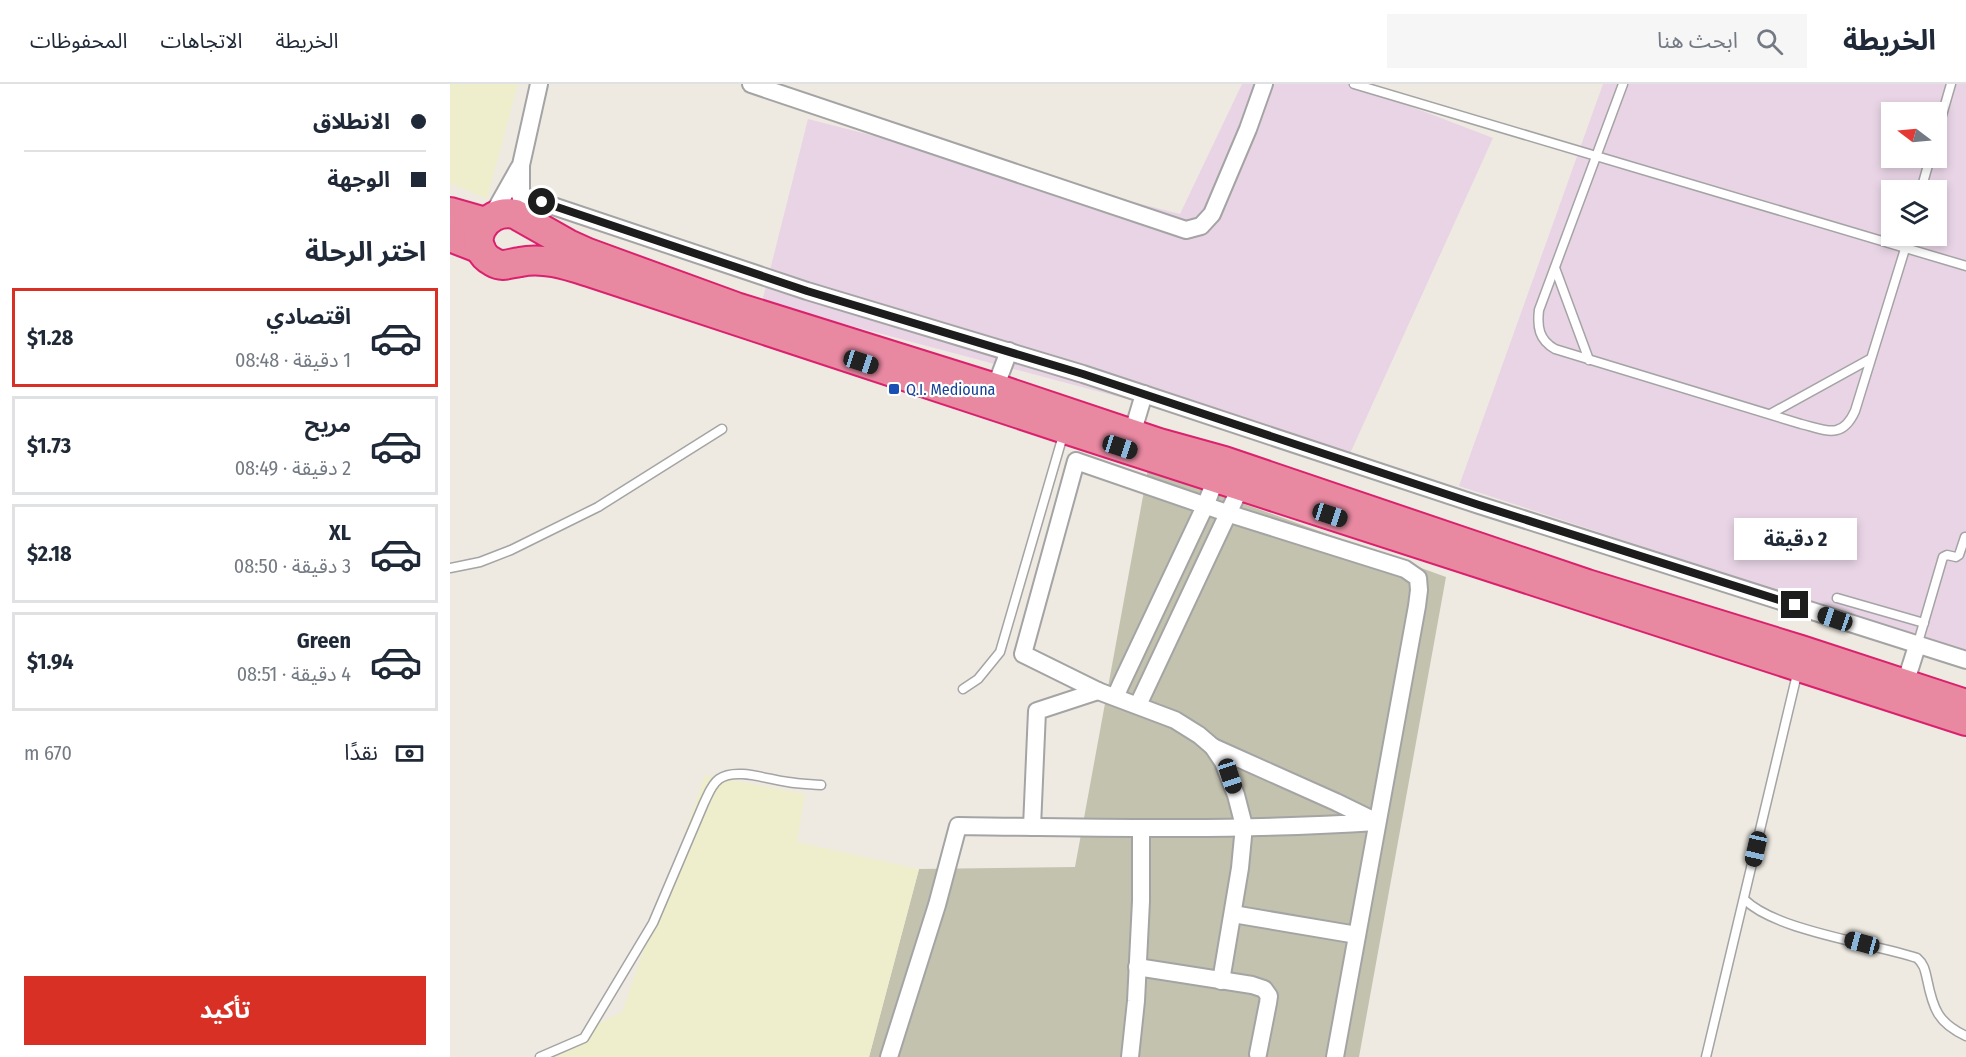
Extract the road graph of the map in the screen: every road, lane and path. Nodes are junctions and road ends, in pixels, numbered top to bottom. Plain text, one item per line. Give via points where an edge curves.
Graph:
1 (539, 84) edge
2 (751, 84) edge
3 (1264, 84) edge
4 (1354, 84) edge
5 (1623, 84) edge
6 (1951, 84) edge
7 (1946, 102) edge
8 (1596, 156) junction
9 (521, 165) junction
10 (523, 211) junction
11 (450, 212) edge
12 (486, 229) junction
13 (450, 237) edge
14 (1906, 246) edge
15 (1905, 249) junction
16 (520, 261) junction
17 (1966, 266) edge
18 (1555, 268) junction
19 (1009, 351) junction
20 (1870, 359) junction
21 (1589, 360) junction
22 (995, 388) junction
23 (1144, 394) junction
24 (1772, 413) junction
25 (722, 429) dead end
26 (1065, 429) junction
27 (1132, 434) junction
28 (1228, 482) junction
29 (1206, 504) junction
30 (1227, 513) junction
31 (1965, 537) edge
32 (450, 568) edge
33 (1165, 591) junction
34 (1838, 598) dead end
35 (1187, 602) junction
36 (1924, 623) junction
37 (1917, 646) junction
38 (1966, 660) edge
39 (1799, 667) junction
40 (1905, 684) junction
41 (963, 689) dead end
42 (1098, 691) junction
43 (1119, 698) junction
44 (1966, 704) edge
45 (1138, 705) junction
46 (1966, 721) edge
47 (1213, 747) junction
48 (821, 785) dead end
49 (1377, 822) junction
50 (1244, 826) junction
51 (1032, 827) junction
52 (1141, 828) junction
53 (1745, 900) junction
54 (1233, 914) junction
55 (1357, 935) junction
56 (1137, 968) junction
57 (1221, 981) junction
58 (1966, 1036) edge
59 (1258, 1054) dead end
60 (540, 1057) edge
61 (889, 1057) edge
62 (1130, 1057) edge
63 (1335, 1057) edge
64 (1706, 1057) edge

1 - 9 street
2 - 3 street via 1186,230 1201,226 1212,214
4 - 8 lane
5 - 8 lane
6 - 7 lane
8 - 15 lane
8 - 18 lane
9 - 10 street
9 - 12 street
10 - 12 highway via 507,212
10 - 16 highway via 532,238 527,255
10 - 19 street
10 - 22 highway via 588,253 736,307
11 - 12 highway
12 - 13 highway
12 - 16 highway via 493,262 511,265
14 - 15 lane
15 - 17 lane
15 - 20 lane
16 - 26 highway via 543,261 589,272
18 - 21 lane
18 - 21 lane via 1539,310 1541,337 1555,349
19 - 22 street
19 - 23 street
20 - 24 lane
20 - 24 lane via 1855,411 1839,430 1817,428
21 - 24 lane
22 - 27 highway
23 - 27 street
23 - 37 street
25 - 32 lane via 597,507 511,550
26 - 28 highway
26 - 41 lane via 1000,652 978,680
27 - 40 highway
28 - 29 street
28 - 30 street
28 - 39 highway
29 - 30 street
29 - 33 street
29 - 42 street via 1076,461 1023,654
30 - 35 street
30 - 49 street via 1405,569 1418,578 1417,606
31 - 36 lane via 1959,555 1943,557
33 - 35 street
33 - 43 street via 1117,693
34 - 36 lane
35 - 45 street
36 - 37 lane
37 - 38 street
37 - 40 street
39 - 46 highway
39 - 53 lane
40 - 44 highway
42 - 43 street
42 - 51 street via 1037,711
43 - 45 street
45 - 47 street via 1175,720
47 - 49 street
47 - 50 street via 1230,776
48 - 60 lane via 731,774 718,779 653,923 584,1038
49 - 50 street
49 - 55 street
50 - 52 street
50 - 54 street
51 - 52 street
51 - 61 street via 958,826
52 - 56 street
53 - 58 lane via 1765,914 1798,926 1917,958 1924,966 1941,1020
53 - 64 lane
54 - 55 street
54 - 57 street
55 - 63 street
56 - 57 street
56 - 62 street
57 - 59 street via 1260,987 1267,993

